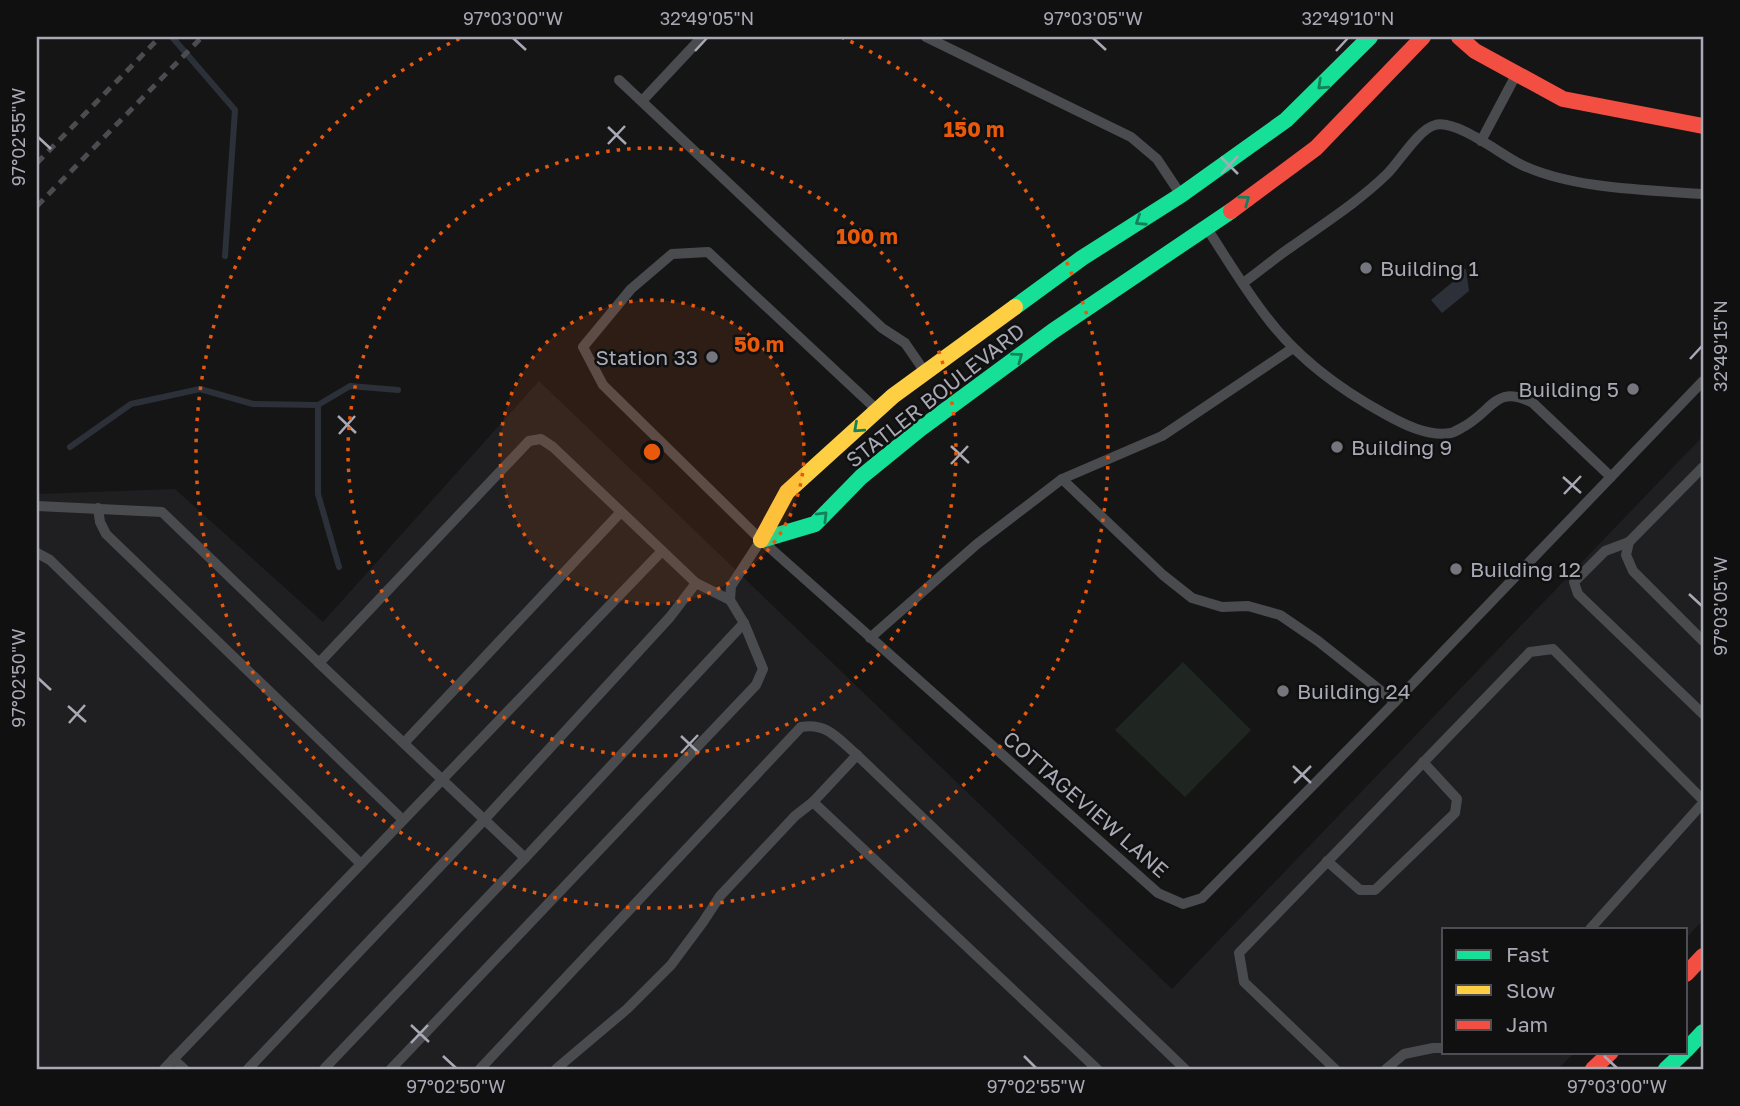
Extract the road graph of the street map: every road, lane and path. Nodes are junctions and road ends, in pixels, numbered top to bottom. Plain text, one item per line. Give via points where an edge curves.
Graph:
1 (702, 37) edge
2 (926, 37) edge
3 (1370, 37) edge
4 (1423, 37) edge
5 (1459, 37) edge
6 (1516, 75) junction
7 (619, 80) dead end
8 (642, 101) junction
9 (1703, 126) edge
10 (1481, 141) junction
11 (1703, 194) edge
12 (1181, 195) junction
13 (1207, 228) junction
14 (1243, 283) junction
15 (1293, 348) junction
16 (926, 372) junction
17 (1703, 381) edge
18 (878, 410) junction
19 (1703, 467) edge
20 (1611, 477) junction
21 (1062, 478) junction
22 (37, 506) edge
23 (98, 508) junction
24 (620, 513) junction
25 (761, 540) junction
26 (1629, 542) junction
27 (661, 552) junction
28 (37, 553) edge
29 (696, 583) junction
30 (730, 600) junction
31 (744, 623) junction
32 (870, 638) junction
33 (1703, 641) edge
34 (319, 663) junction
35 (1395, 702) junction
36 (1703, 714) edge
37 (404, 743) junction
38 (857, 755) junction
39 (1423, 762) junction
40 (442, 779) junction
41 (813, 802) junction
42 (1703, 802) edge
43 (403, 820) junction
44 (484, 820) junction
45 (525, 858) junction
46 (1327, 861) junction
47 (361, 864) junction
48 (1591, 928) edge
49 (1703, 956) edge
50 (1688, 972) edge
51 (1703, 1032) edge
52 (1442, 1048) edge
53 (1688, 1048) edge
54 (1609, 1054) edge
55 (1682, 1054) edge
56 (173, 1059) junction
57 (164, 1069) edge
58 (184, 1069) edge
59 (248, 1069) edge
60 (324, 1069) edge
61 (391, 1069) edge
62 (480, 1069) edge
63 (556, 1069) edge
64 (1097, 1069) edge
65 (1185, 1069) edge
66 (1335, 1069) edge
67 (1386, 1069) edge
68 (1594, 1069) edge
69 (1666, 1069) edge

1 - 8 lane
2 - 12 lane via 1131,137 1157,159
3 -> 12 street, STATLER BOULEVARD via 1286,120
13 -> 4 street, STATLER BOULEVARD via 1316,148
5 - 6 street
6 - 9 street via 1563,99
6 - 10 lane
7 - 8 lane
8 - 16 lane via 874,320 905,343
10 - 11 lane via 1523,166 1567,179
10 - 14 lane via 1450,125 1434,125 1339,216
12 - 13 street
12 -> 16 street, STATLER BOULEVARD via 1082,258
13 - 14 lane
25 -> 13 street, STATLER BOULEVARD via 815,524 920,429 1073,316
14 - 15 lane
15 - 20 lane via 1372,407 1407,426 1430,431 1452,433 1505,395 1518,395 1534,403
15 - 21 lane via 1162,436
16 - 18 street, STATLER BOULEVARD
17 - 20 lane, COTTAGEVIEW LANE
18 -> 25 street, STATLER BOULEVARD via 787,492
18 - 25 lane, COTTAGEVIEW LANE via 708,252 672,254 631,289 583,346 603,386
19 - 26 lane
20 - 35 lane, COTTAGEVIEW LANE
21 - 32 lane via 976,544
21 - 35 lane via 1163,576 1192,598 1280,615
22 - 23 lane
23 - 34 lane via 162,512
23 - 43 lane via 106,534
24 - 27 lane
24 - 34 lane via 553,447 541,439 529,441
24 - 37 lane
25 - 30 lane via 731,586
25 - 32 lane, COTTAGEVIEW LANE
26 - 33 lane via 1626,555 1633,571
26 - 36 lane via 1605,551 1574,582 1578,594
27 - 29 lane
27 - 40 lane
28 - 47 lane via 50,560
29 - 30 lane
29 - 44 lane
30 - 31 lane
31 - 45 lane
31 - 61 lane via 763,669 756,685
32 - 35 lane, COTTAGEVIEW LANE via 1158,894 1183,904 1202,898
34 - 37 lane
37 - 40 lane
38 - 41 lane
38 - 62 lane via 823,727 801,727
38 - 65 lane
39 - 42 lane via 1530,652 1553,649
39 - 46 lane
39 - 46 lane via 1457,799 1455,813 1375,890 1360,890
40 - 43 lane
40 - 44 lane
41 - 63 lane via 720,896 671,965
41 - 64 lane
42 - 48 lane
43 - 47 lane
44 - 45 lane
44 - 59 lane
45 - 60 lane
46 - 66 lane via 1238,953 1244,982
47 - 56 lane
49 - 50 street
51 - 53 street
52 - 67 lane via 1404,1054
54 - 68 street
55 - 69 street
56 - 57 lane
56 - 58 lane

